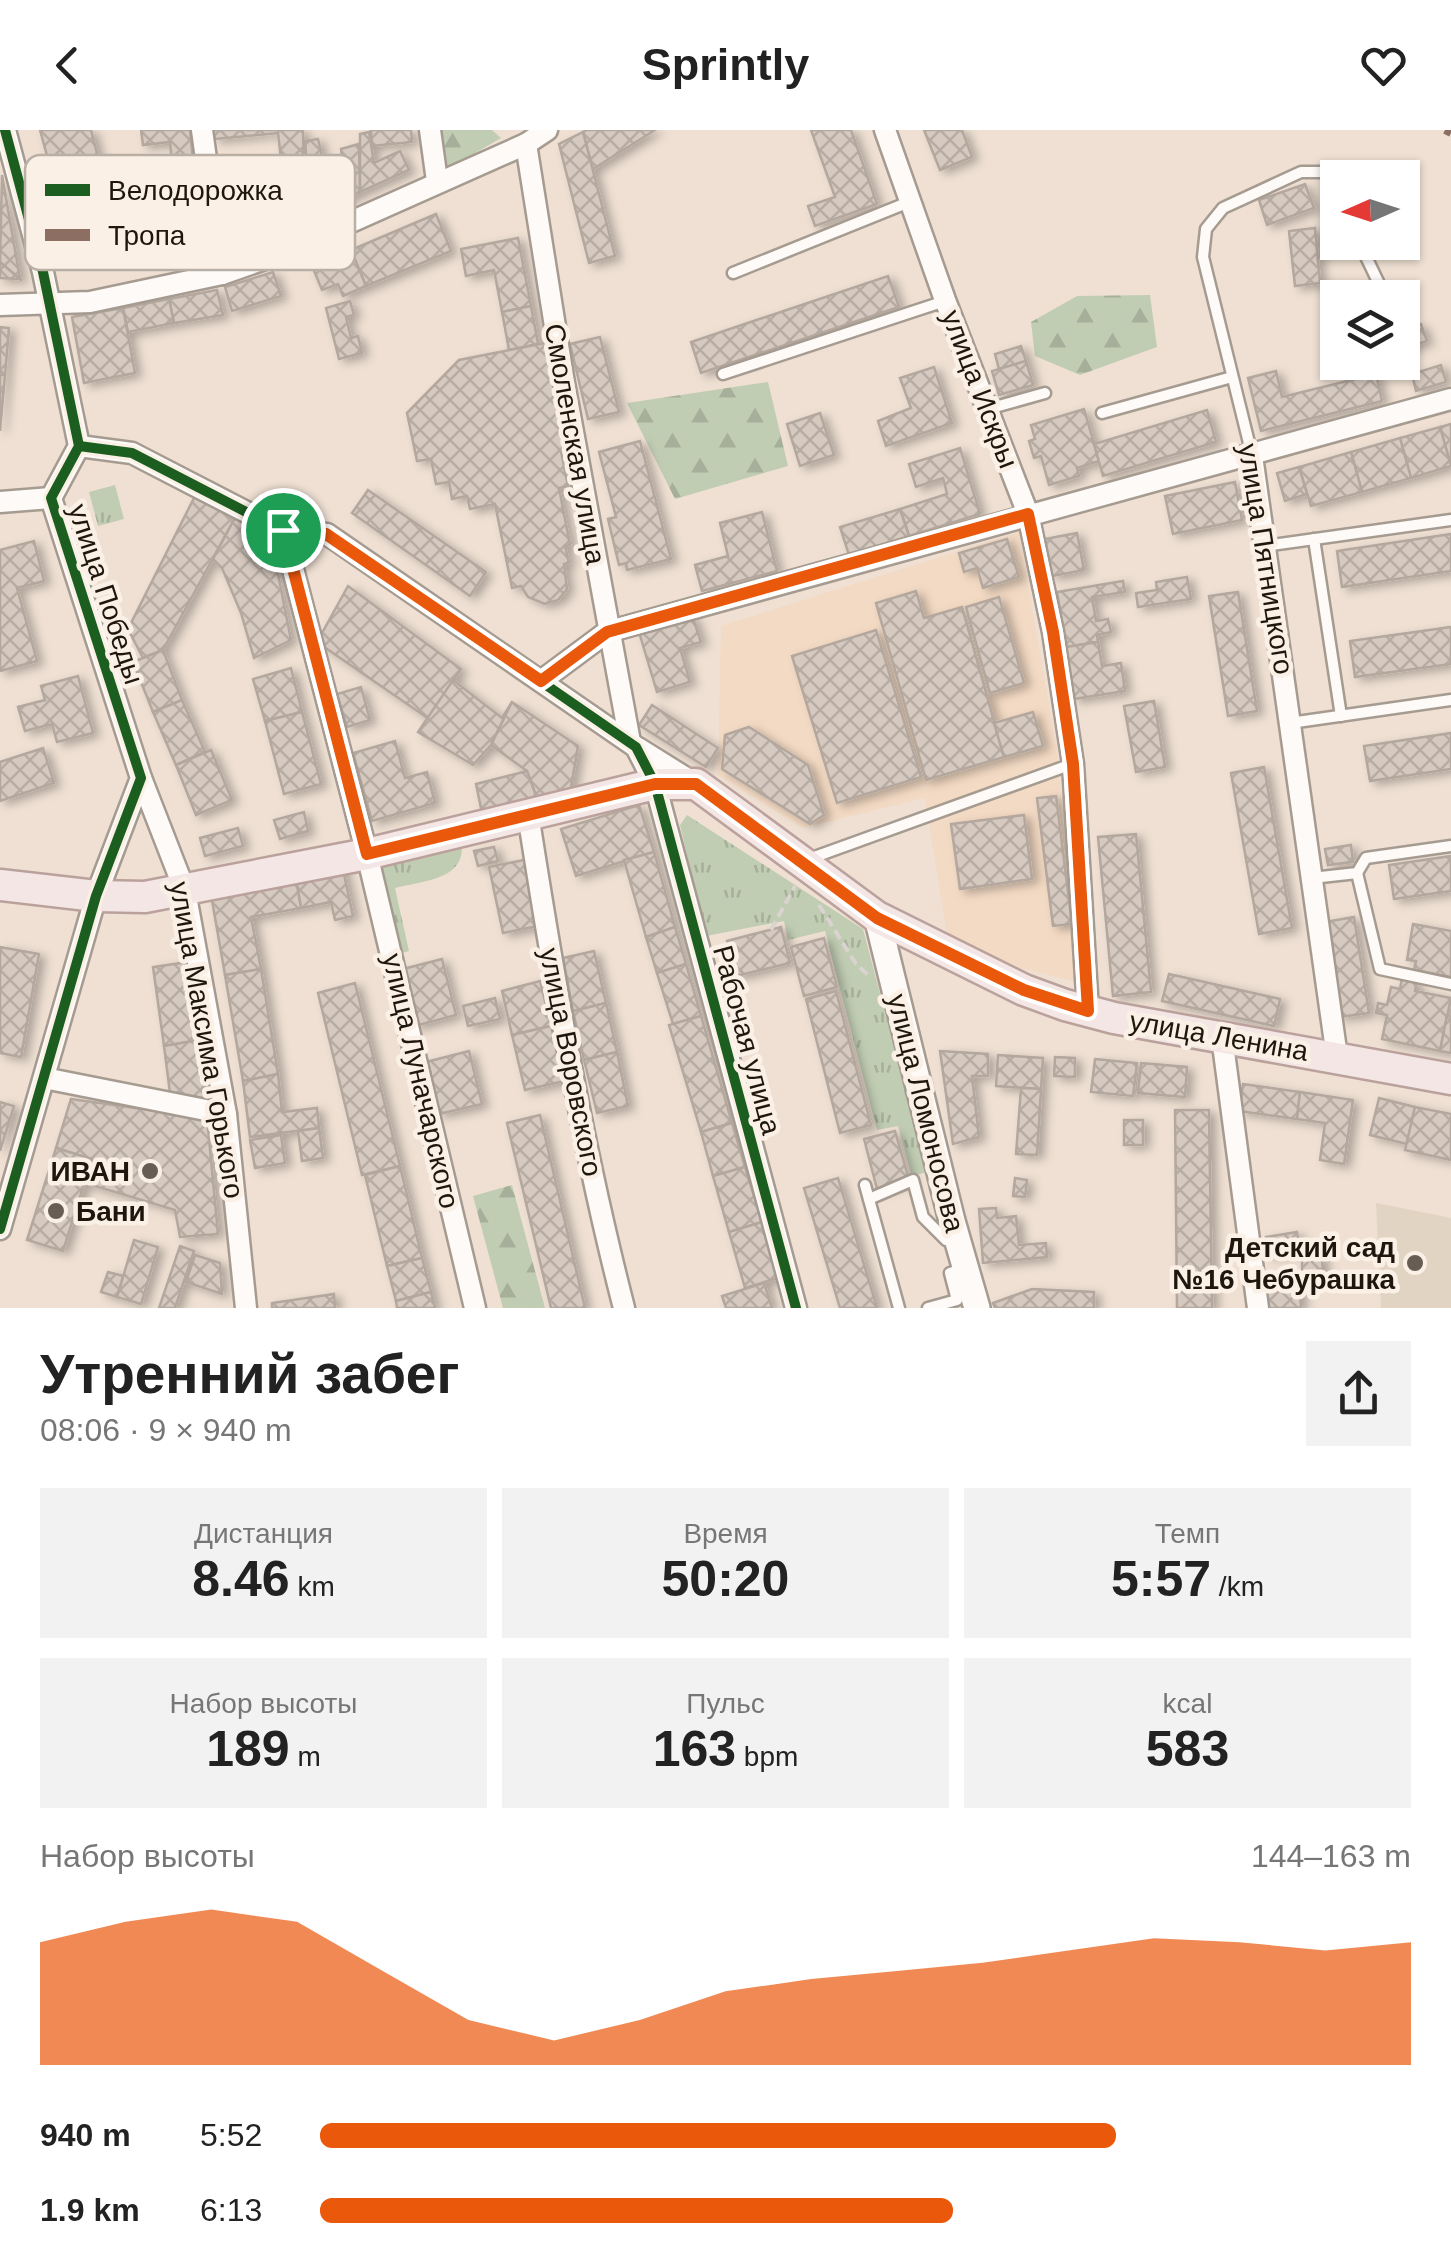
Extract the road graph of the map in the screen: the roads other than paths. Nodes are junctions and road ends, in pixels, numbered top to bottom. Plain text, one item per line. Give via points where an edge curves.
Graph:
1 (5, 130) edge
2 (202, 130) edge
3 (430, 130) edge
4 (547, 130) edge
5 (885, 130) edge
6 (526, 144) junction
7 (205, 155) edge
8 (1320, 172) edge
9 (437, 181) junction
10 (910, 202) junction
11 (25, 207) edge
12 (355, 219) edge
13 (41, 270) edge
14 (221, 270) edge
15 (233, 270) edge
16 (733, 273) dead end
17 (222, 274) junction
18 (946, 300) junction
19 (50, 303) junction
20 (0, 305) edge
21 (722, 374) dead end
22 (1232, 377) junction
23 (1045, 393) dead end
24 (1451, 399) edge
25 (988, 409) junction
26 (1102, 413) dead end
27 (79, 446) junction
28 (1252, 456) junction
29 (51, 498) junction
30 (0, 502) edge
31 (1028, 514) junction
32 (1451, 520) edge
33 (283, 530) junction
34 (1314, 539) junction
35 (1265, 546) junction
36 (607, 632) junction
37 (541, 681) junction
38 (1451, 700) edge
39 (1341, 716) junction
40 (1290, 723) junction
41 (633, 744) junction
42 (1073, 764) junction
43 (142, 778) junction
44 (655, 784) junction
45 (696, 784) junction
46 (528, 814) junction
47 (1451, 846) edge
48 (367, 854) junction
49 (802, 869) junction
50 (1357, 873) junction
51 (1312, 878) junction
52 (0, 885) edge
53 (186, 891) junction
54 (96, 896) junction
55 (877, 918) junction
56 (1451, 984) edge
57 (1088, 1011) junction
58 (1222, 1037) junction
59 (1337, 1057) junction
60 (44, 1078) junction
61 (1451, 1079) edge
62 (226, 1114) junction
63 (864, 1185) dead end
64 (868, 1198) junction
65 (0, 1229) edge
66 (956, 1236) junction
67 (965, 1268) junction
68 (246, 1308) edge
69 (475, 1308) edge
70 (624, 1308) edge
71 (796, 1308) edge
72 (899, 1308) edge
73 (928, 1308) edge
74 (977, 1308) edge
75 (1258, 1308) edge

1 - 11 street
2 - 7 street
3 - 9 street
4 - 6 street
5 - 10 street, улица Искры
6 - 9 street
6 - 36 street, Смоленская улица
8 - 22 lane, улица Пятницкого via 1302,172 1223,208 1206,229 1203,258
9 - 12 street
10 - 16 lane
10 - 18 street, улица Искры
13 - 19 street
14 - 17 street
15 - 17 street
17 - 19 street via 90,302
18 - 21 lane
18 - 25 street, улица Искры
19 - 20 street
19 - 27 street
22 - 26 lane
22 - 28 lane, улица Пятницкого
23 - 25 lane
24 - 28 street
25 - 31 street, улица Искры
27 - 29 street, улица Победы
27 - 33 street via 132,453
28 - 31 street
28 - 35 street, улица Пятницкого
29 - 30 street
29 - 43 street, улица Победы
31 - 36 street
31 - 42 street, улица Искры
32 - 34 lane
33 - 37 street via 326,534
33 - 48 street, улица Луначарского
34 - 35 lane
34 - 39 lane
35 - 40 street, улица Пятницкого
36 - 37 street
36 - 41 street, Смоленская улица
37 - 41 street
38 - 39 lane
39 - 40 lane
40 - 51 street, улица Пятницкого
41 - 44 street
41 - 45 street
42 - 49 lane
42 - 57 street, улица Искры
43 - 53 street, улица Максима Горького
43 - 54 street
44 - 45 main road
44 - 46 main road
44 - 71 street, Рабочая улица
45 - 49 main road, улица Ленина
46 - 48 main road
46 - 70 street, улица Воровского via 576,1096
47 - 50 lane via 1366,858
48 - 53 main road
48 - 69 street, улица Луначарского
49 - 55 main road, улица Ленина
50 - 51 lane
50 - 56 lane via 1380,969
51 - 59 street, улица Пятницкого
52 - 54 main road
53 - 54 main road
53 - 62 street, улица Максима Горького
54 - 60 street
55 - 57 main road, улица Ленина via 1024,990
55 - 66 street, улица Ломоносова
57 - 58 main road, улица Ленина
58 - 59 main road, улица Ленина
58 - 75 street
59 - 61 main road, улица Ленина
60 - 62 street
60 - 65 street
62 - 68 street, улица Максима Горького
63 - 64 lane
64 - 66 lane via 913,1180 923,1217 946,1240
64 - 72 lane
66 - 67 street, улица Ломоносова
67 - 73 lane via 950,1272 956,1300
67 - 74 street, улица Ломоносова

